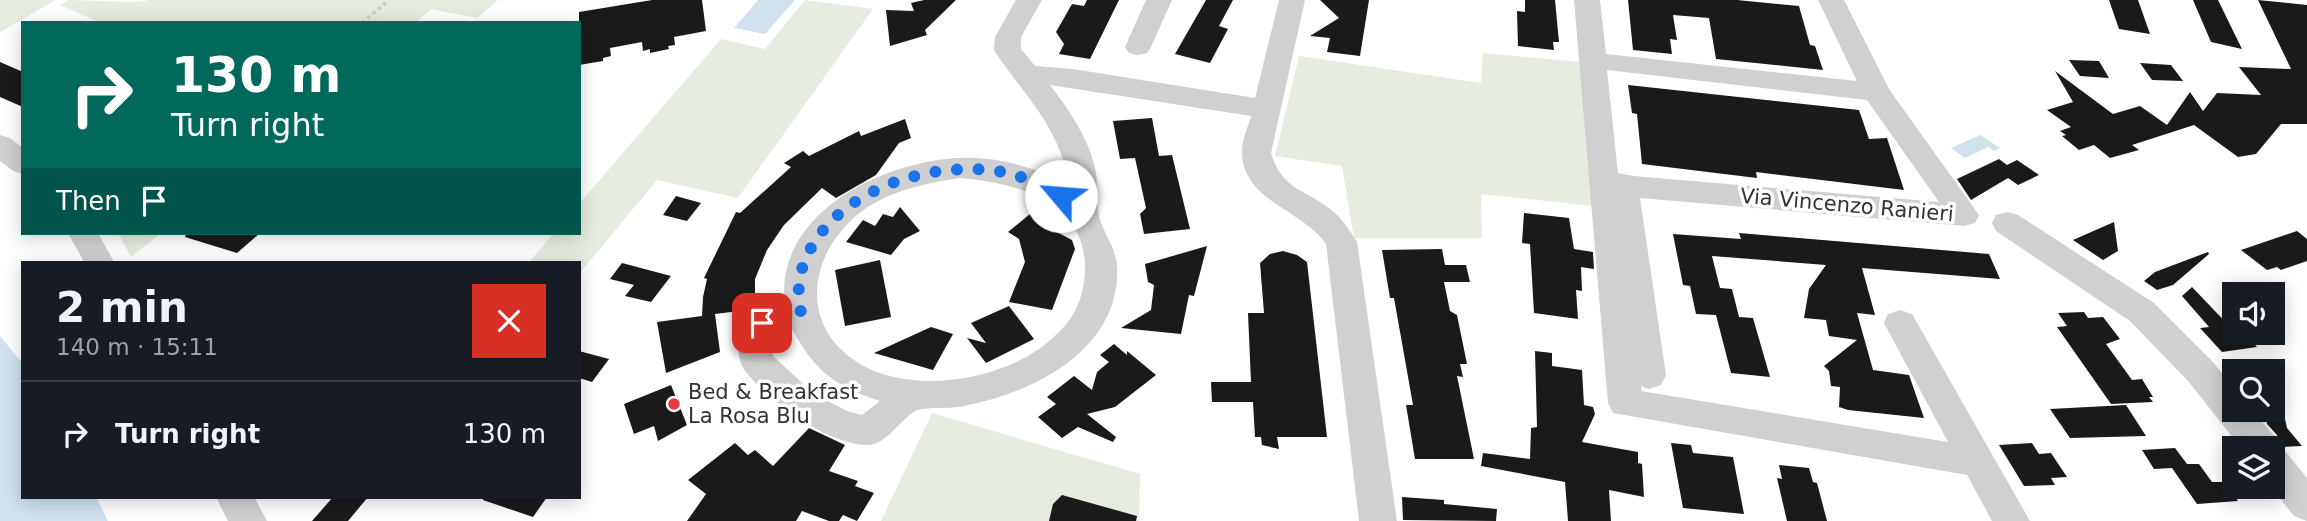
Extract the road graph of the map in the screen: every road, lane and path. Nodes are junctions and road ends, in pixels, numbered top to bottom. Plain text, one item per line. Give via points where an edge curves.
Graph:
1 (390, 0) edge
2 (1029, 0) edge
3 (1159, 0) edge
4 (1293, 0) edge
5 (1587, 0) edge
6 (1602, 0) edge
7 (1831, 0) edge
8 (364, 21) edge
9 (1138, 47) dead end
10 (1609, 62) junction
11 (1027, 74) junction
12 (1876, 92) junction
13 (1266, 109) junction
14 (0, 145) edge
15 (21, 162) edge
16 (1623, 186) junction
17 (1084, 217) junction
18 (2007, 223) dead end
19 (84, 235) edge
20 (98, 261) edge
21 (801, 314) junction
22 (1900, 323) dead end
23 (1649, 375) dead end
24 (912, 394) junction
25 (2252, 436) edge
26 (1978, 462) junction
27 (2285, 478) edge
28 (235, 499) edge
29 (2307, 505) edge
30 (248, 521) edge
31 (1378, 521) edge
32 (2011, 521) edge

1 - 8 path
2 - 11 street via 1008,37 1007,50
3 - 9 street
4 - 13 street
5 - 26 street via 1625,403
6 - 10 street
7 - 12 street, Via Vincenzo Ranieri
10 - 12 street
10 - 16 street
11 - 13 street
11 - 17 street via 1065,132 1079,164
12 - 16 street, Via Vincenzo Ranieri via 1964,215
13 - 31 street via 1256,153 1260,171 1277,193 1320,215 1341,242
14 - 15 street
16 - 23 street
17 - 21 street via 1061,196 1032,180 997,171 922,173 886,185 845,210 808,253 799,283
17 - 24 street via 1099,245 1103,275 1095,307 1074,338 1043,364 1003,383 958,394
18 - 25 street via 2142,312 2200,371
19 - 20 street
21 - 24 street via 814,342 838,367 872,385
21 - 24 street via 762,323 753,335 757,362 801,403 838,423 867,431
22 - 26 street
26 - 32 street
27 - 29 street
28 - 30 street

